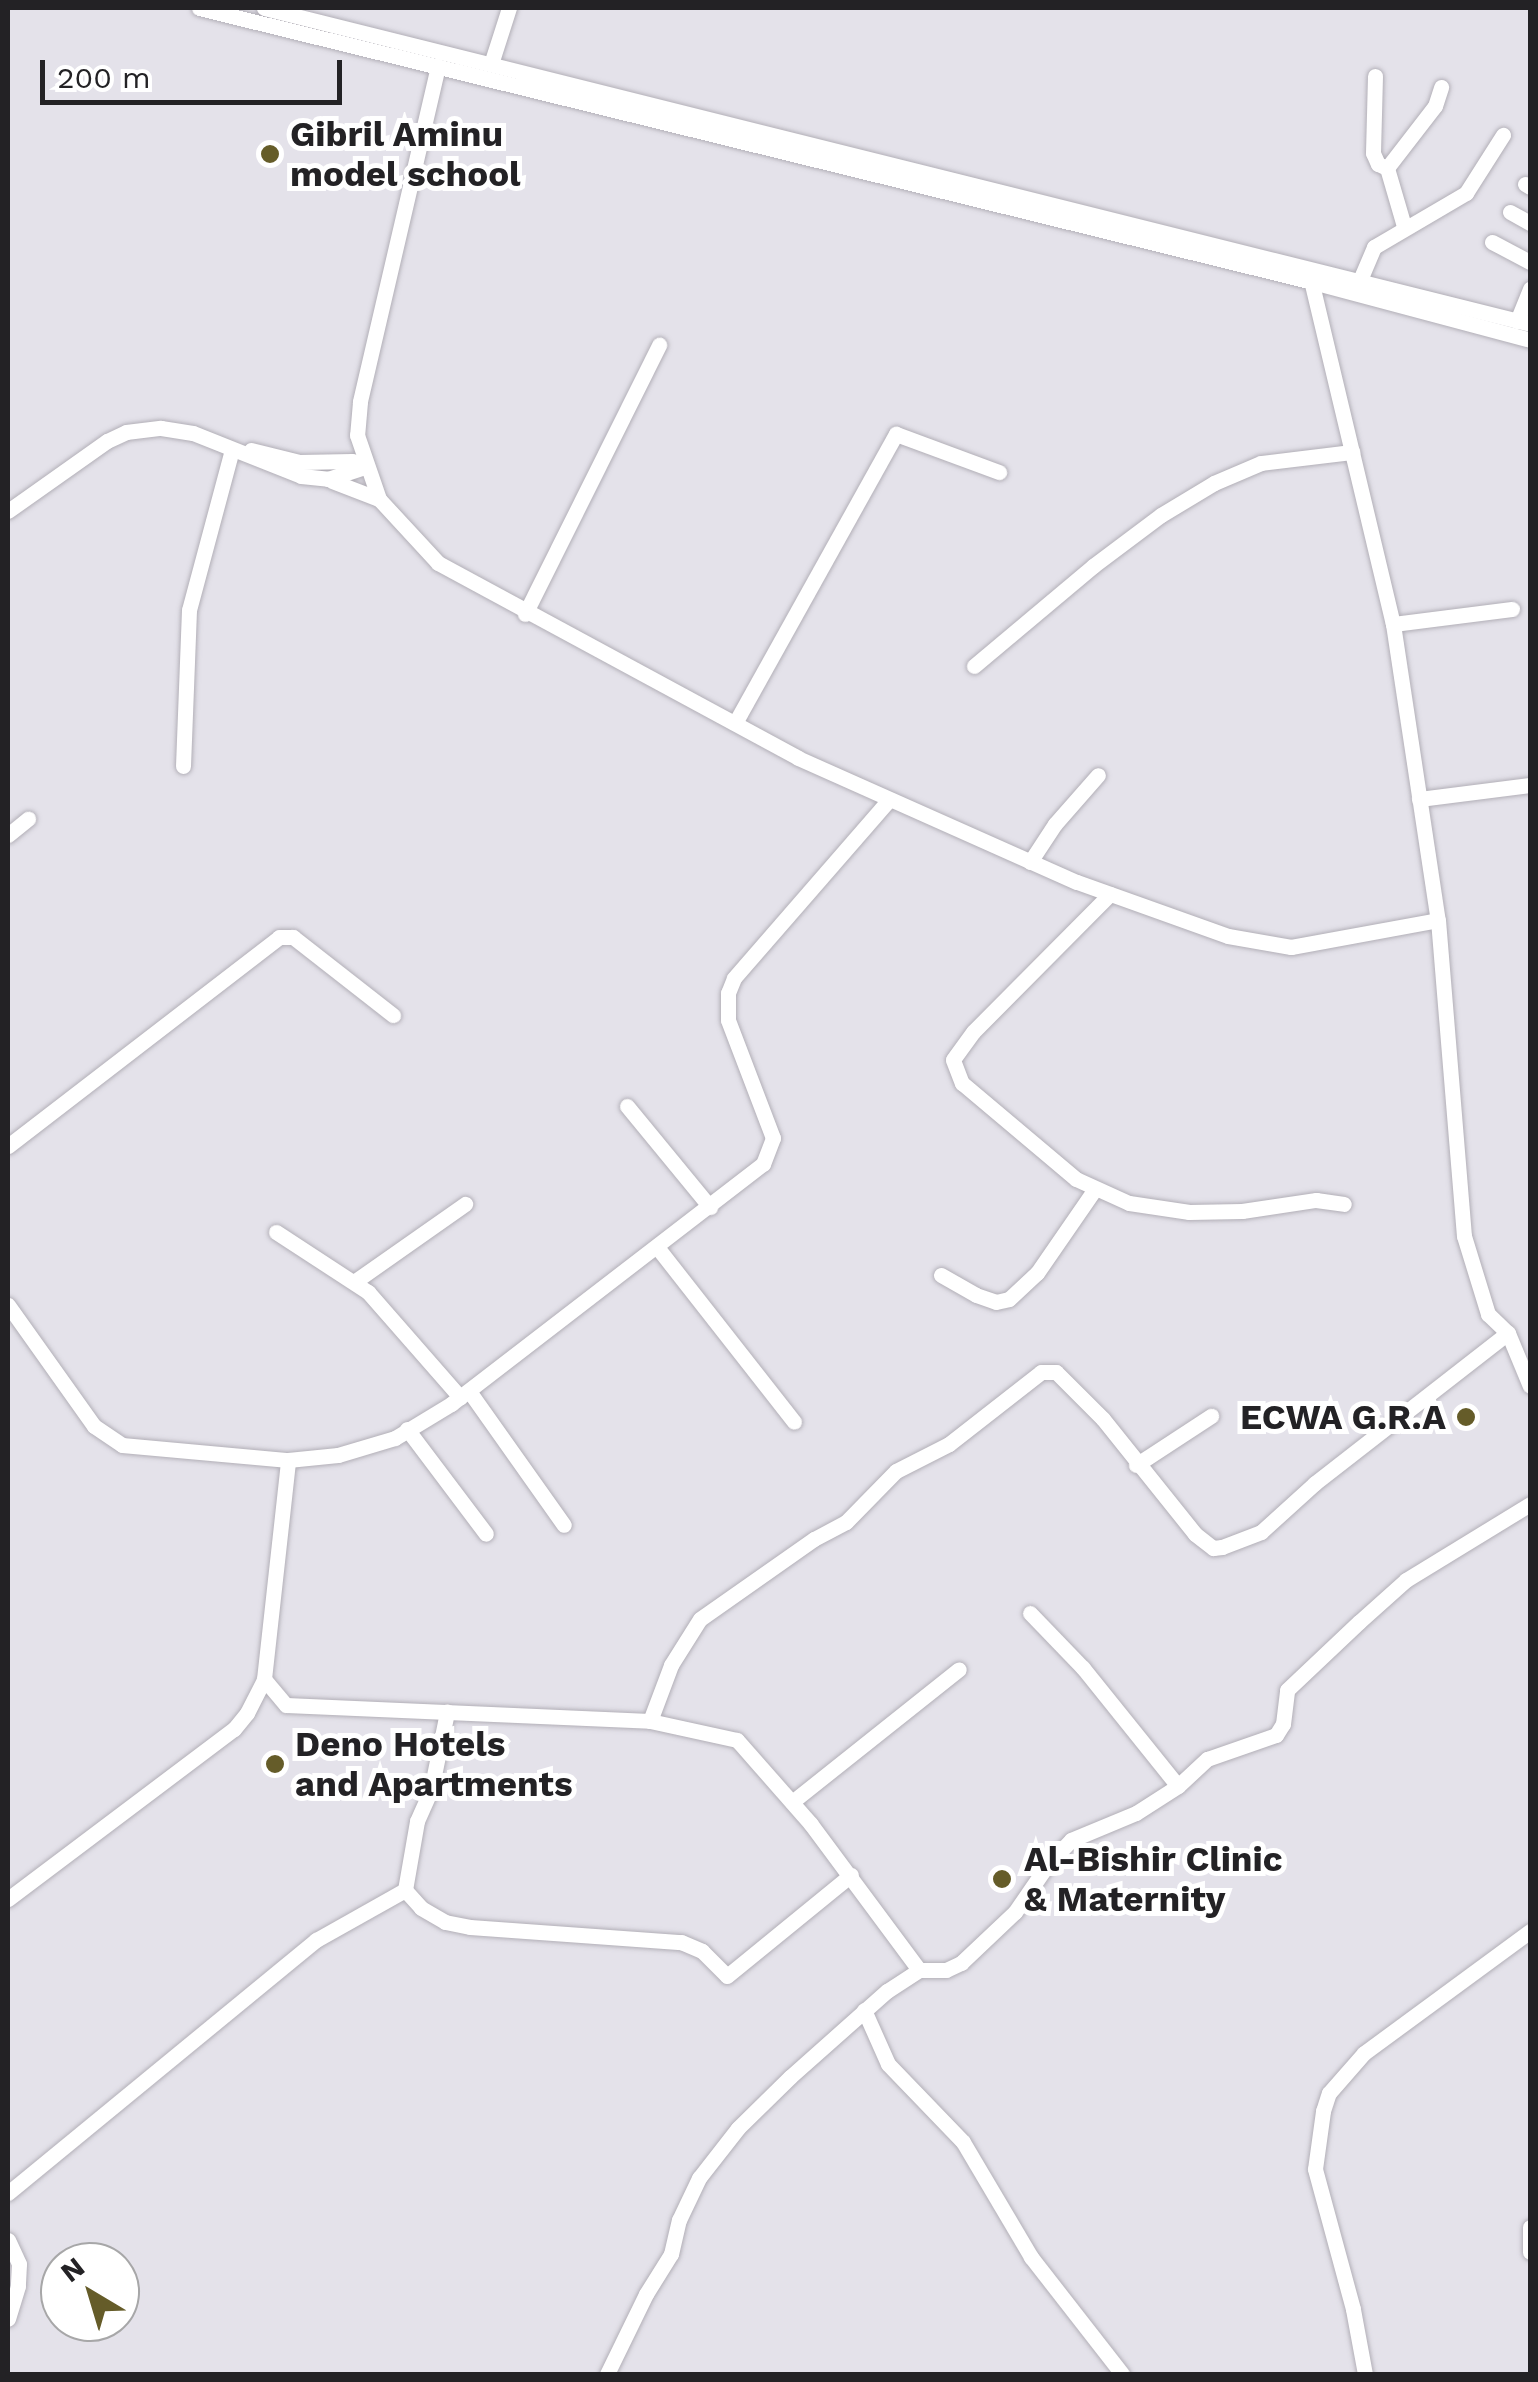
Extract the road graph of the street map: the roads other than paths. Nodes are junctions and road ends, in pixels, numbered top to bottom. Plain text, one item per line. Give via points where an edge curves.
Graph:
1 (199, 8) edge
2 (264, 8) edge
3 (509, 8) edge
4 (254, 14) edge
5 (491, 64) junction
6 (438, 66) junction
7 (1375, 76) dead end
8 (1441, 87) dead end
9 (643, 109) junction
10 (1504, 135) dead end
11 (1387, 168) junction
12 (1510, 212) dead end
13 (1530, 223) edge
14 (1404, 226) junction
15 (1492, 242) dead end
16 (1530, 262) edge
17 (1311, 274) junction
18 (1360, 280) junction
19 (1530, 288) edge
20 (1524, 322) edge
21 (1530, 340) edge
22 (659, 344) dead end
23 (357, 435) junction
24 (232, 450) junction
25 (1352, 452) junction
26 (329, 462) junction
27 (365, 466) junction
28 (999, 472) dead end
29 (328, 479) junction
30 (379, 499) junction
31 (8, 511) edge
32 (1512, 609) dead end
33 (526, 614) junction
34 (1393, 624) junction
35 (974, 666) dead end
36 (734, 723) junction
37 (183, 766) dead end
38 (1098, 775) dead end
39 (1530, 786) edge
40 (1418, 799) junction
41 (889, 800) junction
42 (28, 819) dead end
43 (8, 835) edge
44 (1030, 862) junction
45 (1110, 894) junction
46 (1438, 920) junction
47 (392, 1015) dead end
48 (628, 1106) dead end
49 (8, 1146) edge
50 (1095, 1190) junction
51 (465, 1204) dead end
52 (1344, 1204) dead end
53 (710, 1207) junction
54 (276, 1232) dead end
55 (657, 1247) junction
56 (941, 1275) dead end
57 (354, 1282) junction
58 (8, 1305) edge
59 (1508, 1334) junction
60 (1530, 1386) edge
61 (464, 1394) junction
62 (1211, 1416) dead end
63 (794, 1422) dead end
64 (408, 1429) junction
65 (288, 1460) junction
66 (1136, 1466) junction
67 (1530, 1504) edge
68 (564, 1525) dead end
69 (486, 1534) dead end
70 (1030, 1613) dead end
71 (959, 1669) dead end
72 (264, 1679) junction
73 (447, 1712) junction
74 (650, 1720) junction
75 (1178, 1786) junction
76 (792, 1802) junction
77 (851, 1875) junction
78 (405, 1890) junction
79 (8, 1899) edge
80 (1530, 1931) edge
81 (918, 1970) junction
82 (864, 2010) junction
83 (8, 2193) edge
84 (1530, 2227) edge
85 (8, 2240) edge
86 (1530, 2252) edge
87 (8, 2318) edge
88 (607, 2374) edge
89 (1122, 2374) edge
90 (1365, 2374) edge

1 - 4 street
2 - 5 street
3 - 5 street
4 - 6 street
5 - 9 street
6 - 9 street
6 - 23 street
7 - 11 street via 1373,154
8 - 11 street via 1435,106
9 - 17 street
10 - 14 street via 1466,193
11 - 14 street
12 - 13 street
14 - 18 street via 1368,254
15 - 16 street
17 - 18 street
17 - 21 street
17 - 25 street
18 - 20 street
19 - 20 street
22 - 33 street
23 - 26 street
23 - 27 street
24 - 26 street
24 - 29 street
24 - 31 street via 173,427 126,432 90,450
24 - 37 street via 189,610
25 - 34 street
25 - 35 street via 1261,463 1214,484 1093,566
26 - 27 street
27 - 29 street
27 - 30 street
28 - 36 street via 896,434
29 - 30 street
30 - 33 street via 438,563
32 - 34 street
33 - 36 street
34 - 40 street
36 - 41 street
38 - 44 street
39 - 40 street
40 - 46 street
41 - 44 street
41 - 53 street via 734,978 728,1020 773,1138 763,1164
42 - 43 street
44 - 45 street
45 - 46 street via 1228,936 1291,947
45 - 50 street via 952,1060 962,1083
46 - 59 street via 1464,1236 1488,1314
47 - 49 street via 294,937 279,937
48 - 53 street
50 - 52 street via 1189,1212 1316,1200
50 - 56 street via 1037,1273 1009,1299 976,1295
51 - 57 street
53 - 55 street
54 - 57 street
55 - 61 street
55 - 63 street
57 - 61 street
58 - 65 street via 94,1426 111,1440
59 - 60 street
59 - 66 street via 1261,1532 1231,1546 1203,1542
61 - 64 street
61 - 68 street
62 - 66 street
64 - 65 street via 378,1445
64 - 69 street
65 - 72 street
66 - 74 street via 1103,1419 1056,1372 1041,1372 949,1444 896,1472 846,1522 700,1620 671,1665
67 - 75 street via 1406,1580 1359,1622 1287,1690 1276,1735 1206,1759
70 - 75 street
71 - 76 street
72 - 73 street via 286,1705
72 - 79 street via 234,1728
73 - 74 street
73 - 78 street
74 - 76 street via 737,1740
75 - 81 street via 1060,1850 1014,1912 961,1963
76 - 77 street
77 - 78 street via 727,1976 682,1942 458,1925 422,1908
77 - 81 street
78 - 83 street via 316,1940
80 - 90 street via 1364,2053 1322,2111 1315,2168
81 - 82 street
82 - 88 street via 738,2128 699,2178 671,2254
82 - 89 street via 888,2064 963,2142 1030,2258
84 - 86 street
85 - 87 street via 19,2264

